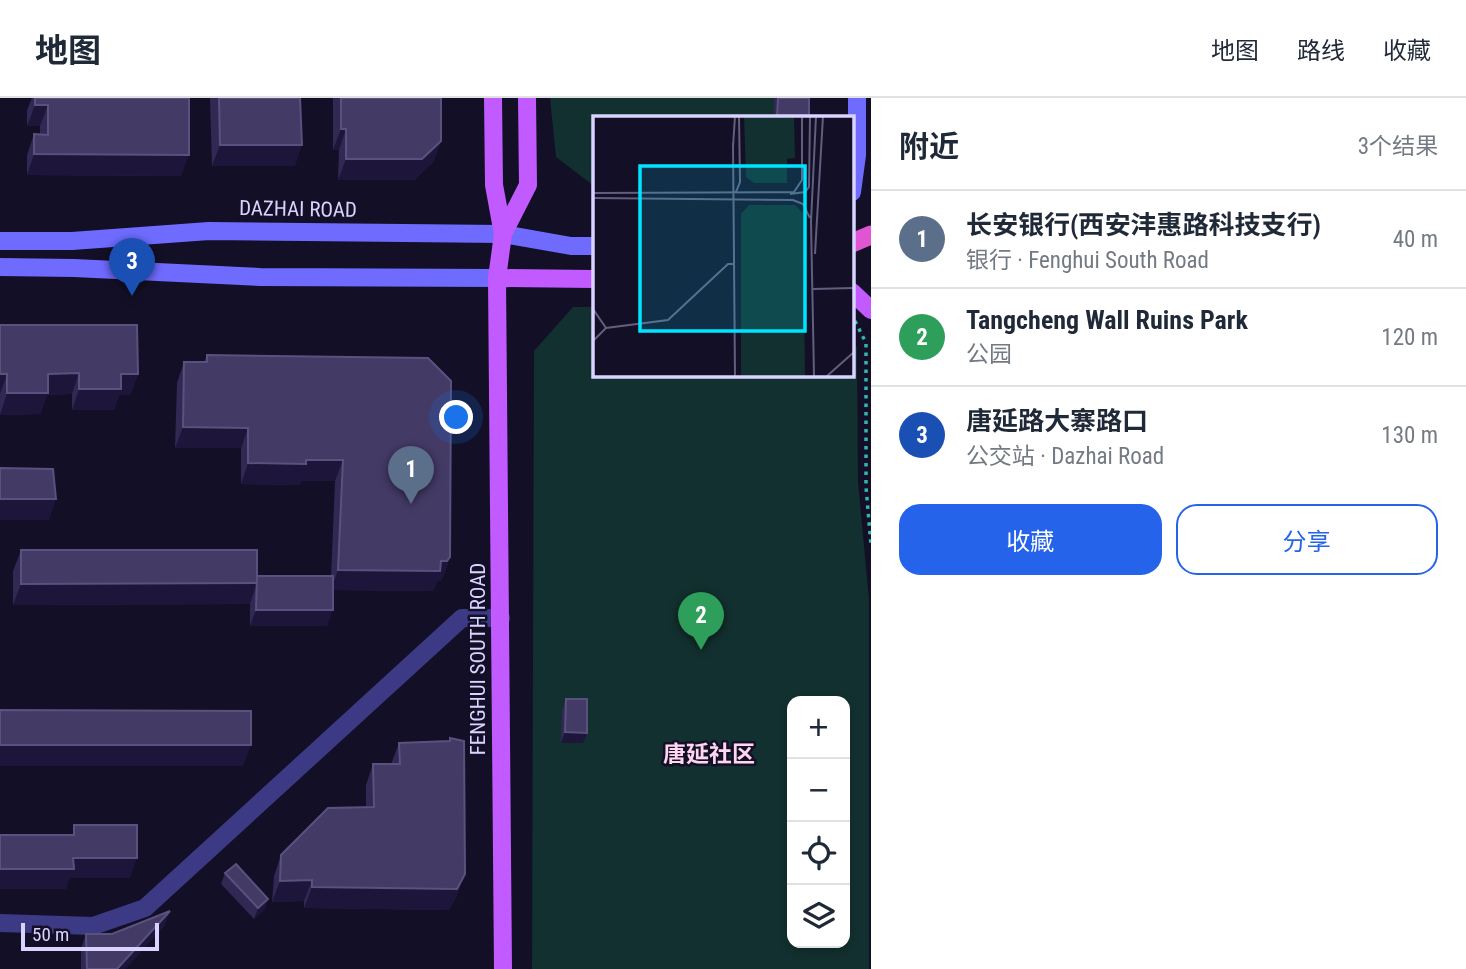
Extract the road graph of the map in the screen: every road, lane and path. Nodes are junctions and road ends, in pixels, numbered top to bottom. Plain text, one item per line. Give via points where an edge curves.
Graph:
1 (493, 98) edge
2 (527, 98) edge
3 (857, 98) edge
4 (853, 185) edge
5 (503, 234) junction
6 (871, 235) edge
7 (0, 241) edge
8 (853, 243) edge
9 (593, 246) edge
10 (0, 268) edge
11 (497, 278) junction
12 (593, 279) edge
13 (853, 293) edge
14 (871, 310) edge
15 (853, 318) edge
16 (871, 545) edge
17 (501, 618) junction
18 (0, 923) edge
19 (503, 969) edge

1 - 5 main road, FENGHUI SOUTH ROAD via 494,185
2 - 5 main road via 528,185
3 - 4 main road
5 - 7 main road, DAZHAI ROAD via 209,231
5 - 9 main road, DAZHAI ROAD
5 - 11 main road, FENGHUI SOUTH ROAD
6 - 8 highway
10 - 11 main road via 260,277
11 - 12 main road
11 - 17 main road, FENGHUI SOUTH ROAD
13 - 14 main road
15 - 16 path via 866,342 866,487
17 - 18 street via 462,618 145,908 93,926
17 - 19 main road, FENGHUI SOUTH ROAD

